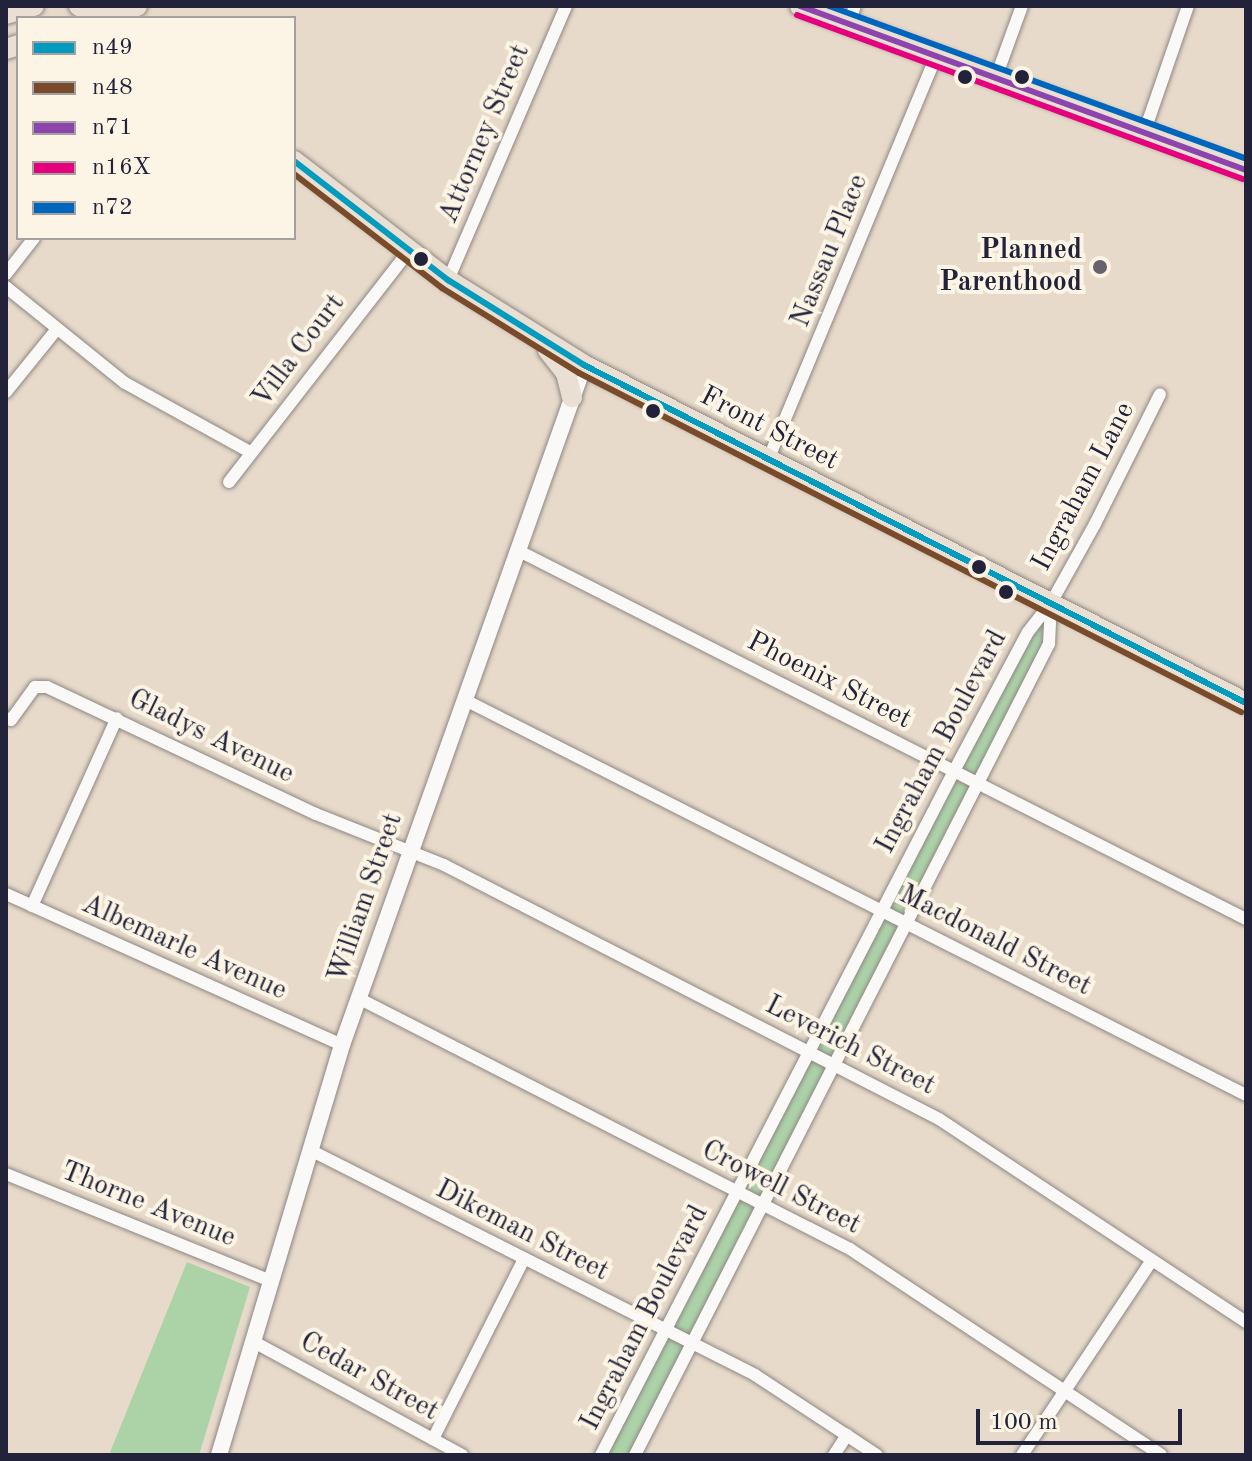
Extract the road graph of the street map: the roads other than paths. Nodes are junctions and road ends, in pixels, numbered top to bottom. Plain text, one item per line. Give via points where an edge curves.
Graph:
1 (34, 6) edge
2 (79, 6) edge
3 (566, 6) edge
4 (800, 6) edge
5 (855, 6) edge
6 (1022, 6) edge
7 (1188, 6) edge
8 (6, 14) edge
9 (114, 14) edge
10 (848, 27) junction
11 (935, 59) junction
12 (995, 80) junction
13 (1144, 133) junction
14 (296, 163) edge
15 (1246, 170) edge
16 (32, 240) edge
17 (409, 251) junction
18 (6, 274) edge
19 (448, 280) junction
20 (6, 287) edge
21 (57, 329) junction
22 (538, 338) junction
23 (584, 365) junction
24 (6, 392) edge
25 (1160, 394) dead end
26 (572, 397) junction
27 (250, 452) junction
28 (768, 460) junction
29 (229, 482) dead end
30 (519, 551) junction
31 (1051, 603) junction
32 (465, 700) junction
33 (1246, 703) edge
34 (6, 718) edge
35 (117, 718) junction
36 (954, 771) junction
37 (977, 782) junction
38 (409, 853) junction
39 (6, 894) edge
40 (32, 906) junction
41 (881, 910) junction
42 (1246, 919) edge
43 (906, 922) junction
44 (358, 998) junction
45 (342, 1045) junction
46 (808, 1052) junction
47 (833, 1063) junction
48 (1246, 1095) edge
49 (310, 1150) junction
50 (6, 1174) edge
51 (736, 1194) junction
52 (762, 1204) junction
53 (524, 1259) junction
54 (1152, 1260) junction
55 (271, 1281) junction
56 (1246, 1322) edge
57 (666, 1330) junction
58 (254, 1342) junction
59 (692, 1344) junction
60 (1064, 1391) junction
61 (847, 1435) junction
62 (433, 1439) junction
63 (219, 1455) edge
64 (462, 1455) edge
65 (601, 1455) edge
66 (635, 1455) edge
67 (834, 1455) edge
68 (877, 1455) edge
69 (1022, 1455) edge
70 (1161, 1455) edge

1 - 8 main road
2 - 9 main road
3 - 19 street, Attorney Street
4 - 10 main road
5 - 10 street
6 - 12 street
7 - 13 street
10 - 11 main road
11 - 12 main road
11 - 28 street, Nassau Place
12 - 13 main road
13 - 15 main road
14 - 17 main road, Front Street
16 - 18 street
17 - 19 main road, Front Street
17 - 27 street, Villa Court
19 - 22 main road, Front Street
20 - 21 street
21 - 24 street
21 - 27 street via 125,383
22 - 23 main road, Front Street
22 - 26 main road via 566,373
23 - 26 street, William Street
23 - 28 main road, Front Street
25 - 31 street, Ingraham Lane
26 - 30 street, William Street
27 - 29 street, Villa Court
28 - 31 main road, Front Street
30 - 32 street, William Street
30 - 36 street, Phoenix Street
31 - 33 main road, Front Street
31 - 36 street, Ingraham Boulevard via 1028,632
31 - 37 street, Ingraham Boulevard via 1049,644
32 - 38 street, William Street
32 - 41 street, Macdonald Street
34 - 35 street, Gladys Avenue via 11,720 25,696 39,686
35 - 38 street, Gladys Avenue
35 - 40 street
36 - 37 street, Phoenix Street
36 - 41 street, Ingraham Boulevard
37 - 42 street, Phoenix Street
37 - 43 street, Ingraham Boulevard
38 - 44 street, William Street
38 - 46 street, Leverich Street via 444,865
39 - 40 street, Albemarle Avenue
40 - 45 street, Albemarle Avenue
41 - 43 street, Macdonald Street
41 - 46 street, Ingraham Boulevard
43 - 47 street, Ingraham Boulevard
43 - 48 street, Macdonald Street
44 - 45 street, William Street
44 - 51 street, Crowell Street
45 - 49 street, William Street
46 - 47 street, Leverich Street
46 - 51 street, Ingraham Boulevard
47 - 52 street, Ingraham Boulevard
47 - 54 street, Leverich Street via 939,1119
49 - 53 street, Dikeman Street
49 - 55 street, William Street
50 - 55 street, Thorne Avenue
51 - 52 street, Crowell Street
51 - 57 street, Ingraham Boulevard
52 - 59 street, Ingraham Boulevard
52 - 60 street, Crowell Street via 850,1249
53 - 57 street, Dikeman Street
53 - 62 street
54 - 56 street, Leverich Street
54 - 60 street
55 - 58 street, William Street
57 - 59 street, Dikeman Street
57 - 65 street, Ingraham Boulevard
58 - 62 street, Cedar Street
58 - 63 street, William Street
59 - 61 street, Dikeman Street via 755,1375
59 - 66 street, Ingraham Boulevard
60 - 69 street
60 - 70 street, Crowell Street
61 - 67 street
61 - 68 street, Dikeman Street
62 - 64 street, Cedar Street

